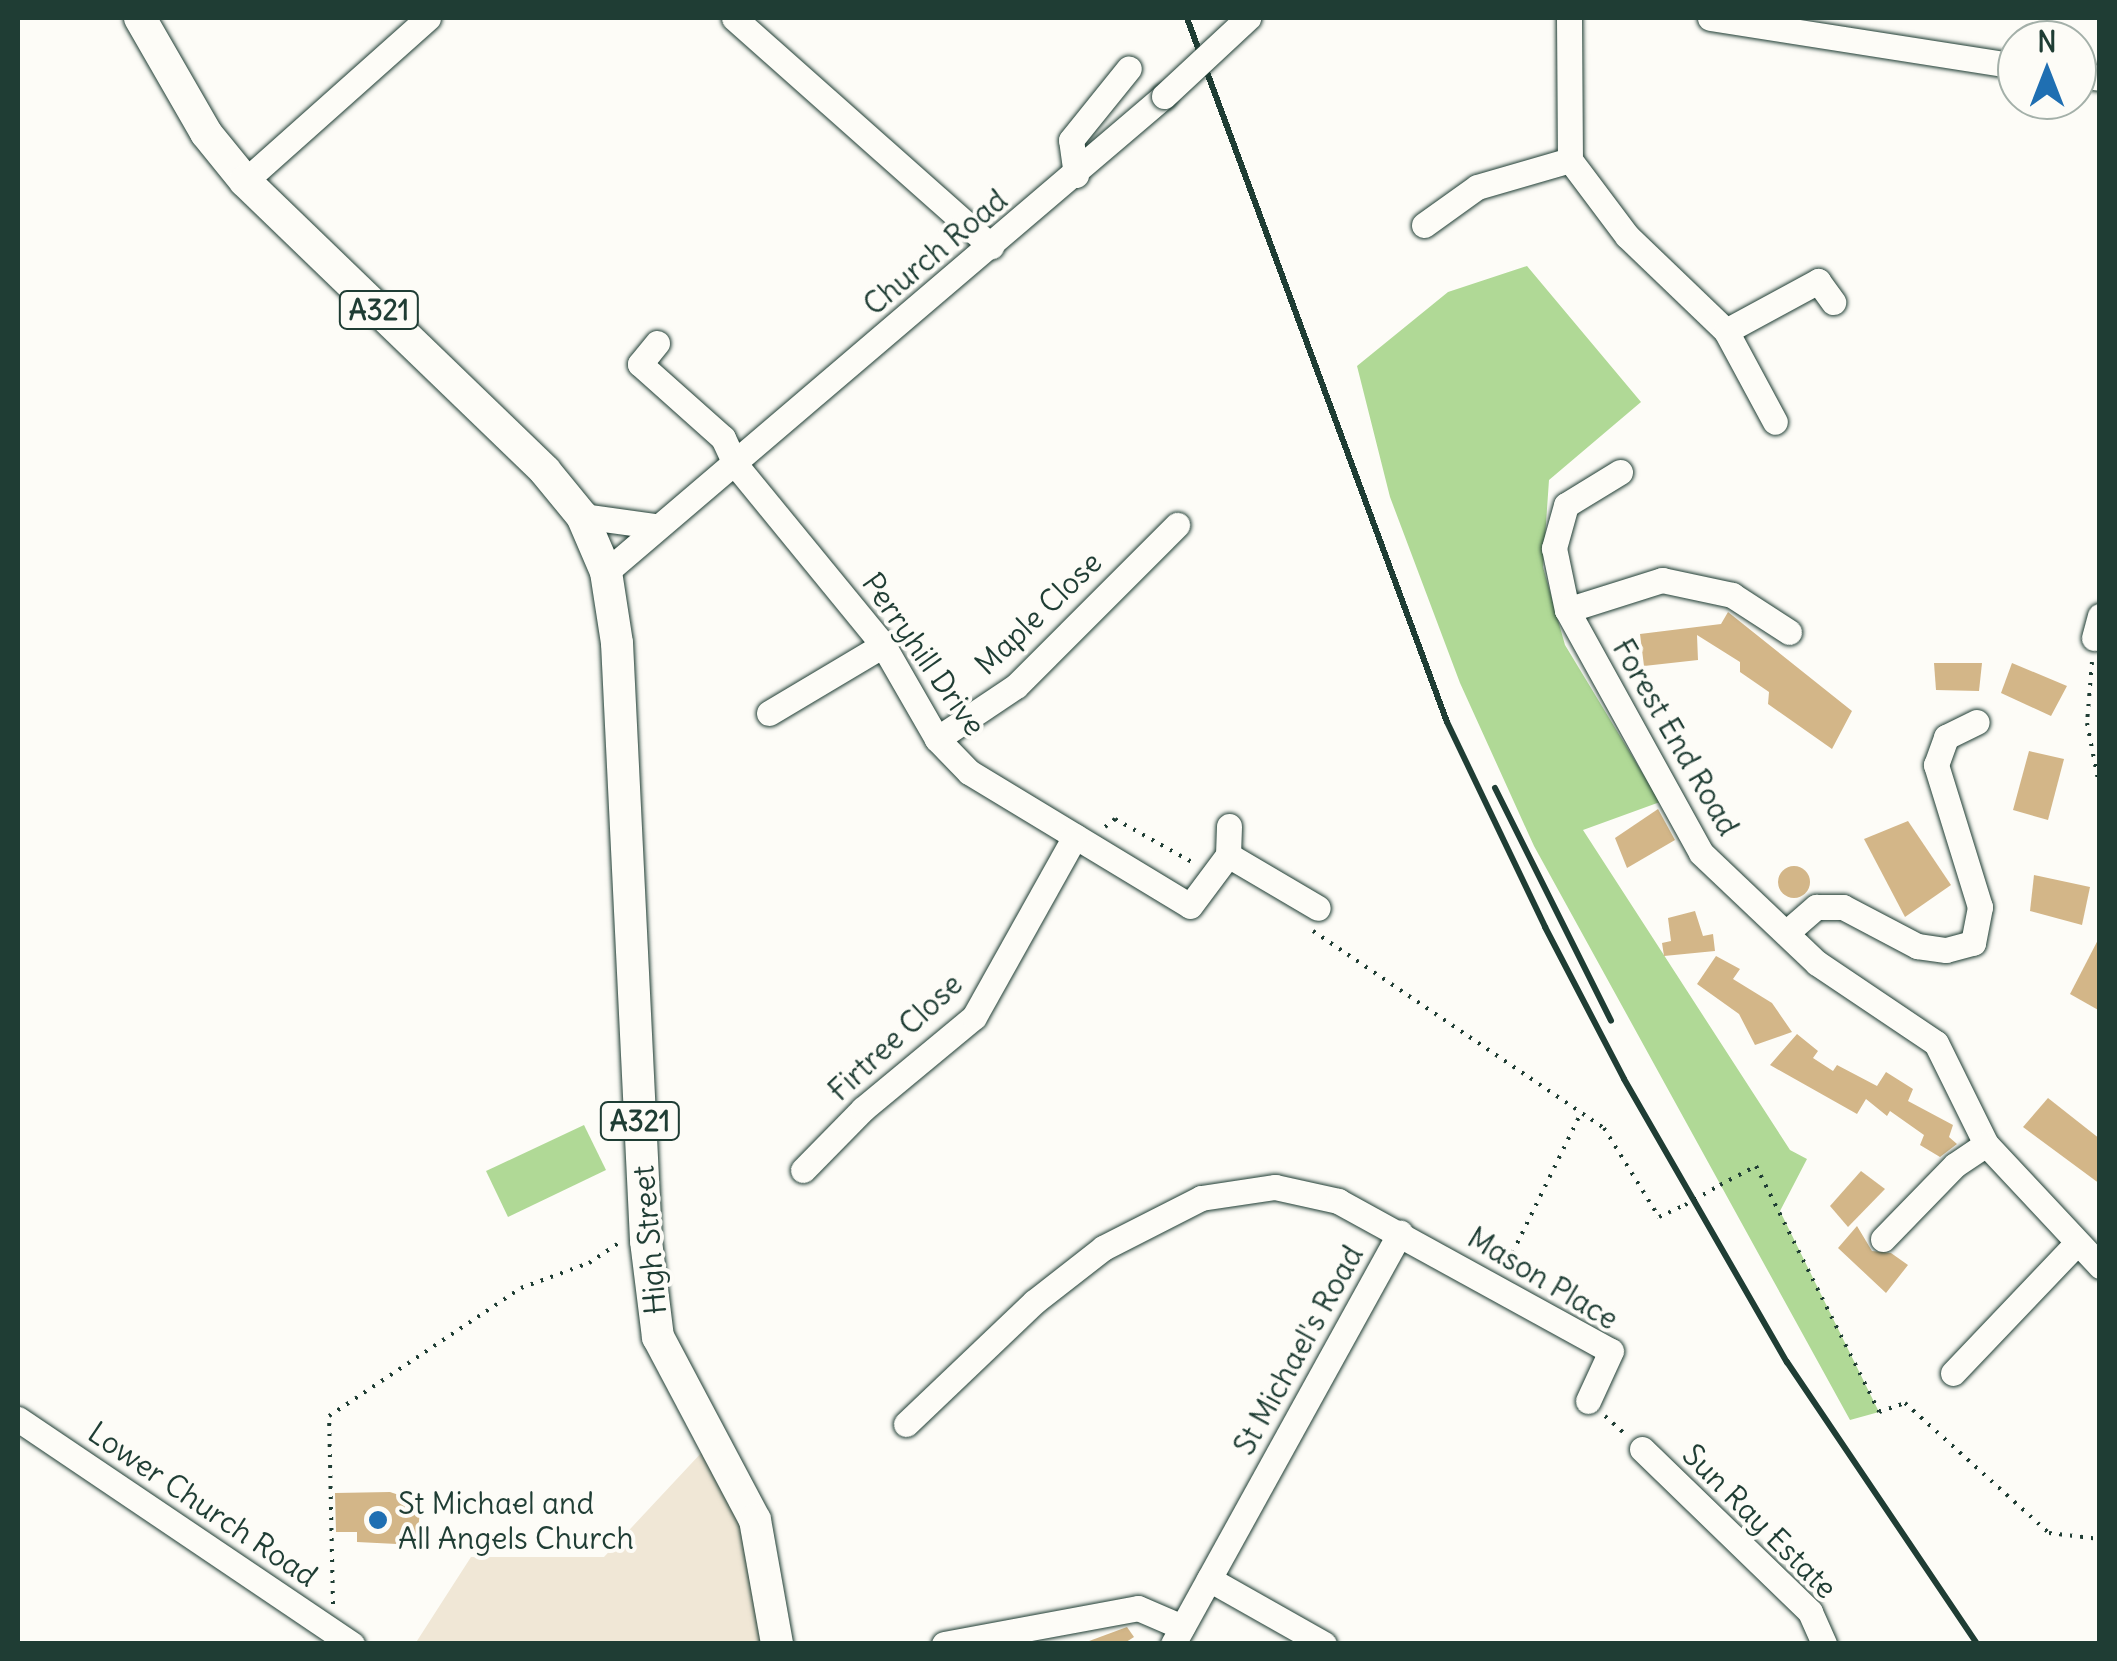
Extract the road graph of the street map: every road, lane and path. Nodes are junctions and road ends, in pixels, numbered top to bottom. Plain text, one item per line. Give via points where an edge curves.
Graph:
1 (140, 18) edge
2 (428, 18) edge
3 (734, 18) edge
4 (1248, 18) edge
5 (1568, 18) edge
6 (1710, 18) edge
7 (1997, 63) edge
8 (1129, 68) dead end
9 (1570, 160) junction
10 (1076, 175) junction
11 (245, 181) junction
12 (1424, 225) dead end
13 (991, 246) junction
14 (1833, 302) dead end
15 (1726, 332) junction
16 (657, 342) dead end
17 (1775, 422) dead end
18 (735, 464) junction
19 (1620, 472) dead end
20 (582, 516) junction
21 (1177, 524) dead end
22 (655, 526) junction
23 (606, 572) junction
24 (1567, 610) junction
25 (2097, 627) edge
26 (1789, 632) dead end
27 (883, 645) junction
28 (768, 713) dead end
29 (1978, 722) dead end
30 (937, 739) junction
31 (2100, 790) edge
32 (1229, 826) dead end
33 (1075, 836) junction
34 (1228, 855) junction
35 (1316, 920) joint
36 (1786, 933) junction
37 (1579, 1117) junction
38 (1986, 1144) junction
39 (803, 1170) dead end
40 (645, 1225) junction
41 (1400, 1232) junction
42 (1883, 1239) dead end
43 (2075, 1245) junction
44 (2100, 1266) edge
45 (1472, 1274) junction
46 (1953, 1373) dead end
47 (1588, 1401) joint
48 (18, 1419) edge
49 (906, 1424) dead end
50 (1642, 1449) joint
51 (2100, 1539) edge
52 (1209, 1579) junction
53 (311, 1616) junction
54 (1178, 1635) edge
55 (352, 1644) edge
56 (778, 1644) edge
57 (944, 1644) edge
58 (1324, 1644) edge
59 (1824, 1644) edge

1 - 11 main road, A321 via 206,133
2 - 11 street
3 - 13 street
4 - 10 street, Church Road, bridge
5 - 9 street
6 - 7 street
8 - 10 street via 1071,140
9 - 12 street via 1476,187
9 - 15 street via 1627,236
10 - 13 street, Church Road
11 - 20 main road, A321 via 546,471
13 - 18 street, Church Road
14 - 15 street via 1818,280
15 - 17 street
16 - 18 street, Perryhill Drive via 640,364 724,438
18 - 22 street, Church Road
18 - 27 street, Perryhill Drive
19 - 24 street, Forest End Road via 1566,504 1554,548
20 - 22 street
20 - 23 main road, A321
21 - 30 street, Maple Close via 1016,686
22 - 23 street, Church Road
23 - 40 main road, High Street / A321 via 617,643
24 - 26 street via 1662,580 1732,595
24 - 36 street, Forest End Road via 1702,852
25 - 31 path via 2087,723
27 - 28 street
27 - 30 street, Perryhill Drive
29 - 36 street via 1946,737 1936,766 1980,907 1972,943 1946,950 1917,946 1842,907 1816,907
30 - 33 street, Perryhill Drive via 968,772
32 - 34 street
33 - 34 street, Perryhill Drive via 1190,906
33 - 39 street, Firtree Close via 974,1017 863,1109
34 - 35 street
35 - 37 path
36 - 38 street, Forest End Road via 1817,963 1936,1043
37 - 45 path via 1508,1262
37 - 51 path, bridge via 1604,1128 1659,1217 1756,1166 1880,1412 1905,1403 2049,1534
38 - 42 street
38 - 43 street, Forest End Road
40 - 53 path via 588,1263 522,1288 329,1416 337,1602
40 - 56 main road, High Street / A321 via 658,1337 755,1520
41 - 45 street, Mason Place
41 - 49 street, St Michael's Road via 1305,1192 1274,1187 1201,1198 1090,1259
41 - 52 street, St Michael's Road
43 - 44 street, Forest End Road
43 - 46 street
45 - 47 street, Mason Place via 1611,1351
47 - 50 path
48 - 53 street, Lower Church Road
50 - 59 street, Sun Ray Estate via 1810,1612
52 - 54 street, St Michael's Road
52 - 58 street
53 - 55 street, Lower Church Road
54 - 57 street via 1138,1608

